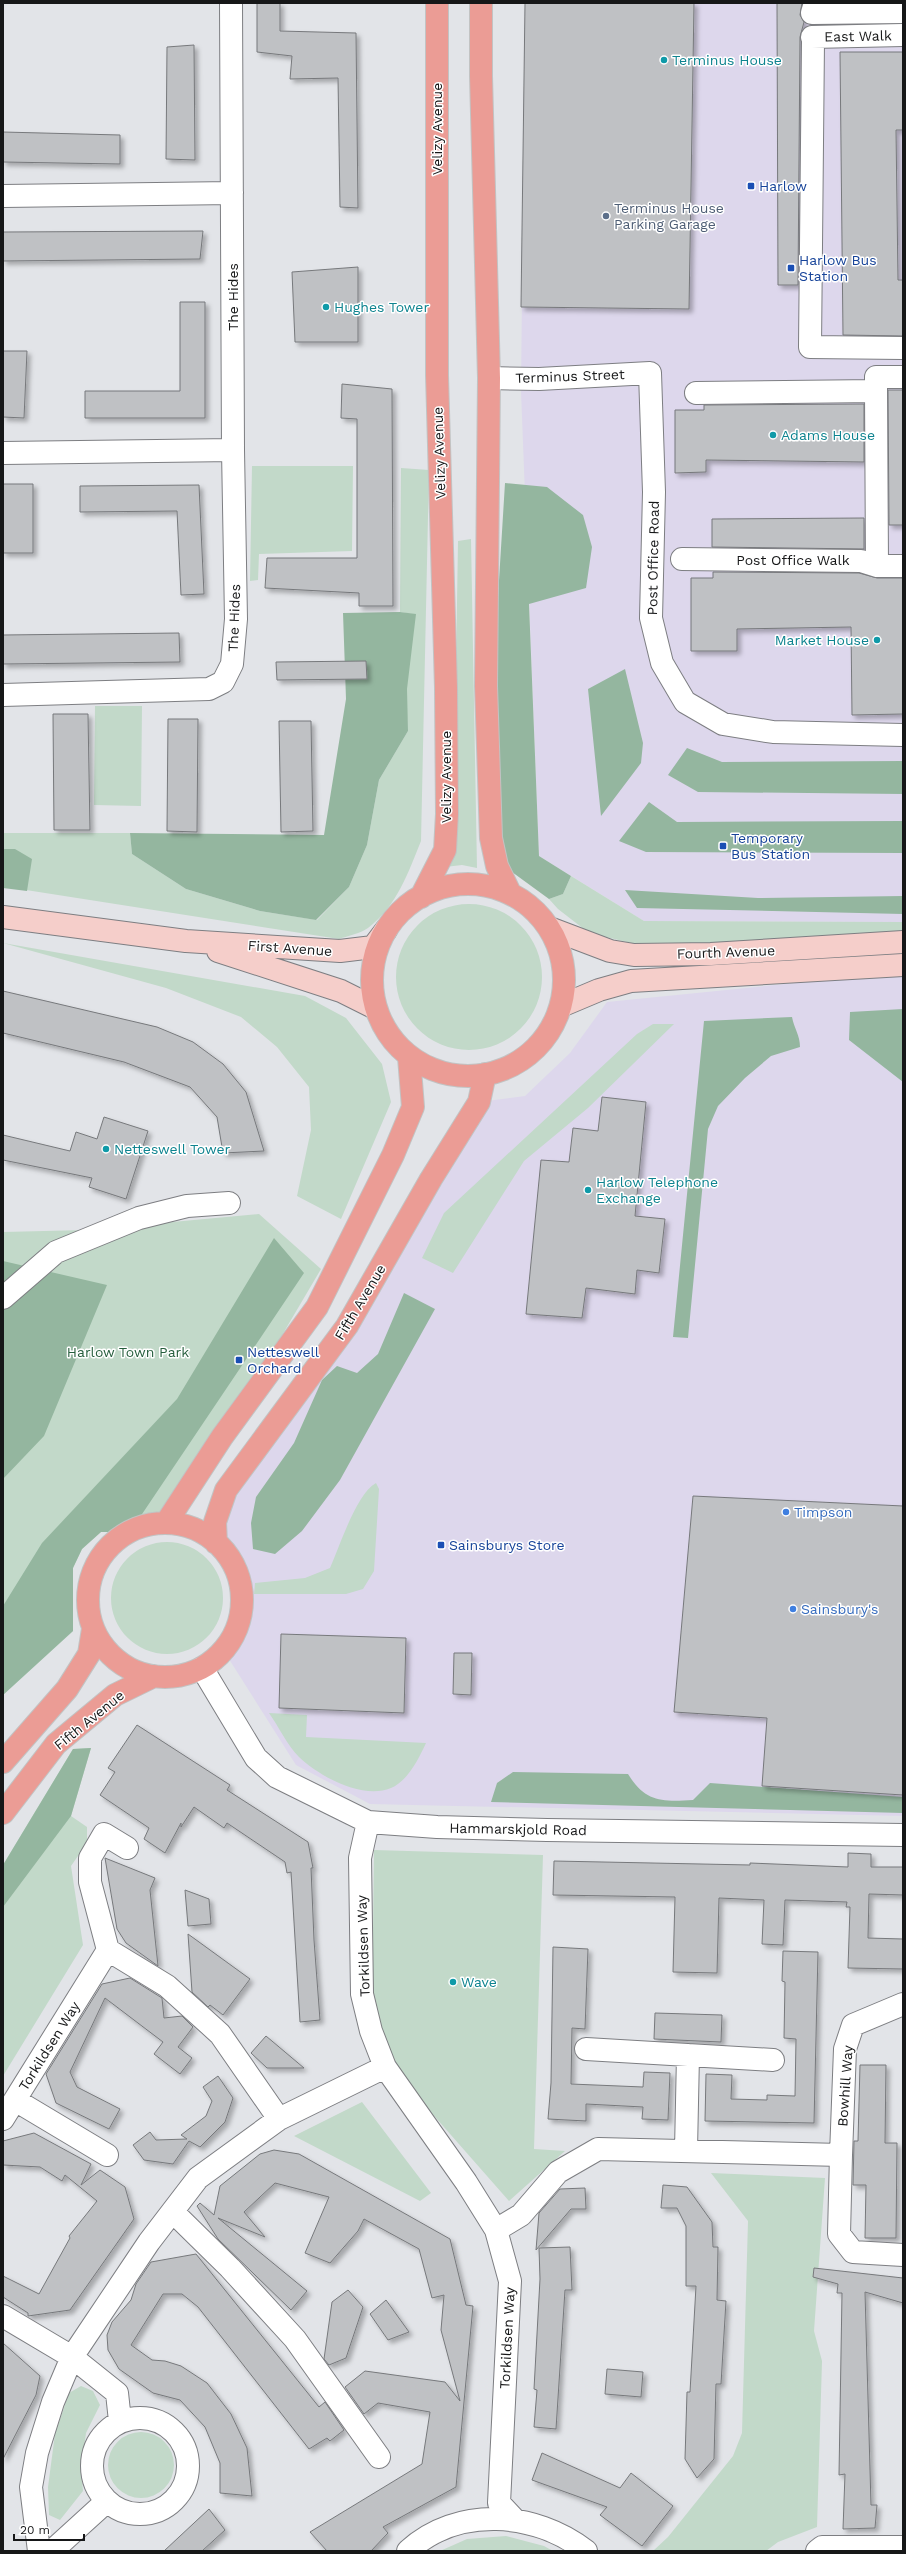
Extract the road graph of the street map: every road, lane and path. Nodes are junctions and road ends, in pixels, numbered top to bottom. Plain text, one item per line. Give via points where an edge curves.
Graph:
1 (231, 3) edge
2 (437, 3) edge
3 (481, 3) edge
4 (814, 8) edge
5 (903, 12) edge
6 (903, 35) edge
7 (232, 193) junction
8 (3, 196) edge
9 (903, 348) edge
10 (650, 373) joint
11 (903, 377) edge
12 (489, 378) junction
13 (876, 391) junction
14 (696, 392) dead end
15 (233, 450) junction
16 (3, 453) edge
17 (682, 560) dead end
18 (877, 566) junction
19 (903, 566) edge
20 (3, 695) edge
21 (903, 735) edge
22 (510, 893) junction
23 (421, 897) junction
24 (3, 917) edge
25 (552, 929) junction
26 (386, 930) junction
27 (186, 941) junction
28 (903, 942) edge
29 (903, 965) edge
30 (561, 1006) junction
31 (373, 1007) junction
32 (409, 1057) junction
33 (485, 1074) junction
34 (229, 1203) dead end
35 (3, 1298) edge
36 (166, 1523) junction
37 (216, 1542) junction
38 (93, 1630) junction
39 (202, 1668) junction
40 (154, 1676) junction
41 (3, 1762) edge
42 (3, 1813) edge
43 (368, 1822) junction
44 (903, 1836) edge
45 (127, 1848) dead end
46 (108, 1950) junction
47 (903, 2004) edge
48 (586, 2049) dead end
49 (688, 2055) junction
50 (773, 2060) dead end
51 (385, 2067) junction
52 (15, 2100) junction
53 (279, 2118) junction
54 (3, 2119) edge
55 (686, 2150) junction
56 (107, 2155) dead end
57 (841, 2155) junction
58 (173, 2212) junction
59 (496, 2230) junction
60 (903, 2255) edge
61 (3, 2316) edge
62 (72, 2357) junction
63 (120, 2421) junction
64 (379, 2457) dead end
65 (107, 2501) junction
66 (514, 2519) junction
67 (903, 2547) edge
68 (39, 2551) edge
69 (52, 2551) edge
70 (408, 2551) edge
71 (586, 2551) edge
72 (817, 2551) edge

1 - 7 street, The Hides
2 - 23 main road, Velizy Avenue via 437,375 447,814 445,850
3 - 12 main road
4 - 5 street, East Walk
6 - 9 street, East Walk via 812,39 810,348
7 - 8 street
7 - 15 street, The Hides
10 - 12 street, Terminus Street via 539,379
10 - 21 street, Post Office Road via 654,492 651,618 662,663 685,702 723,724 773,732
11 - 13 street via 876,376
12 - 22 main road via 486,686 491,838 497,866
13 - 14 street
13 - 18 street
15 - 16 street
15 - 20 street, The Hides via 236,619 232,664 223,682 209,690
17 - 18 street, Post Office Walk via 861,561
18 - 19 street, Post Office Walk
22 - 23 main road via 472,884 444,887
22 - 25 main road via 527,904
23 - 26 main road via 401,910
24 - 27 street, First Avenue
25 - 28 street, Fourth Avenue via 610,951 634,955 711,954
25 - 30 main road via 564,975 565,990
26 - 27 street, First Avenue via 373,947 340,951
26 - 31 main road via 375,953 371,981
27 - 31 street, First Avenue via 341,991
29 - 30 street, Fourth Avenue via 631,981 599,990
30 - 33 main road via 546,1036 533,1052 508,1068
31 - 32 main road via 392,1040
32 - 33 main road via 427,1068 452,1076
32 - 36 main road via 413,1108 393,1155 318,1307 222,1437
33 - 37 main road, Fifth Avenue via 479,1102 431,1179 348,1326 226,1490 215,1522
34 - 35 street via 187,1206 139,1218 56,1252
36 - 37 main road via 184,1525
36 - 38 main road via 140,1527 124,1535 101,1557 90,1580 87,1605
37 - 39 main road via 234,1566 241,1589 240,1613 229,1643 217,1657
38 - 40 main road via 103,1647 118,1661 135,1671
38 - 41 main road via 89,1654 67,1689
39 - 40 main road via 179,1676
39 - 43 street, Hammarskjold Road via 256,1758 277,1777
40 - 42 main road, Fifth Avenue via 115,1695 56,1744
43 - 44 street, Hammarskjold Road via 437,1827
43 - 51 street, Torkildsen Way via 360,1858 362,1994 371,2031
45 - 46 street via 104,1834 90,1858 90,1882
46 - 52 street, Torkildsen Way
46 - 53 street via 167,1986 220,2034
47 - 57 street, Bowhill Way via 852,2025 845,2049
48 - 49 street
49 - 50 street
49 - 55 street
51 - 53 street
51 - 59 street, Torkildsen Way via 466,2182
52 - 54 street, Torkildsen Way
52 - 56 street, Torkildsen Way
53 - 58 street via 198,2178
55 - 57 street
55 - 59 street via 598,2150 558,2172 521,2215
57 - 60 street, Bowhill Way via 839,2234 853,2252
58 - 62 street via 129,2271
58 - 64 street via 230,2268 295,2339
59 - 66 street, Torkildsen Way via 510,2281 499,2503
61 - 62 street
62 - 63 street via 117,2393
62 - 68 street via 53,2402 37,2453 32,2479
63 - 65 street via 100,2438 92,2462 92,2475 97,2488
63 - 65 street via 136,2417 153,2419 168,2426 180,2438 187,2453 188,2470 184,2486 175,2499 163,2508 149,2513 134,2514 119,2510
65 - 69 street
66 - 70 street via 469,2521 441,2530
66 - 71 street via 544,2526 572,2540
67 - 72 street via 822,2547

